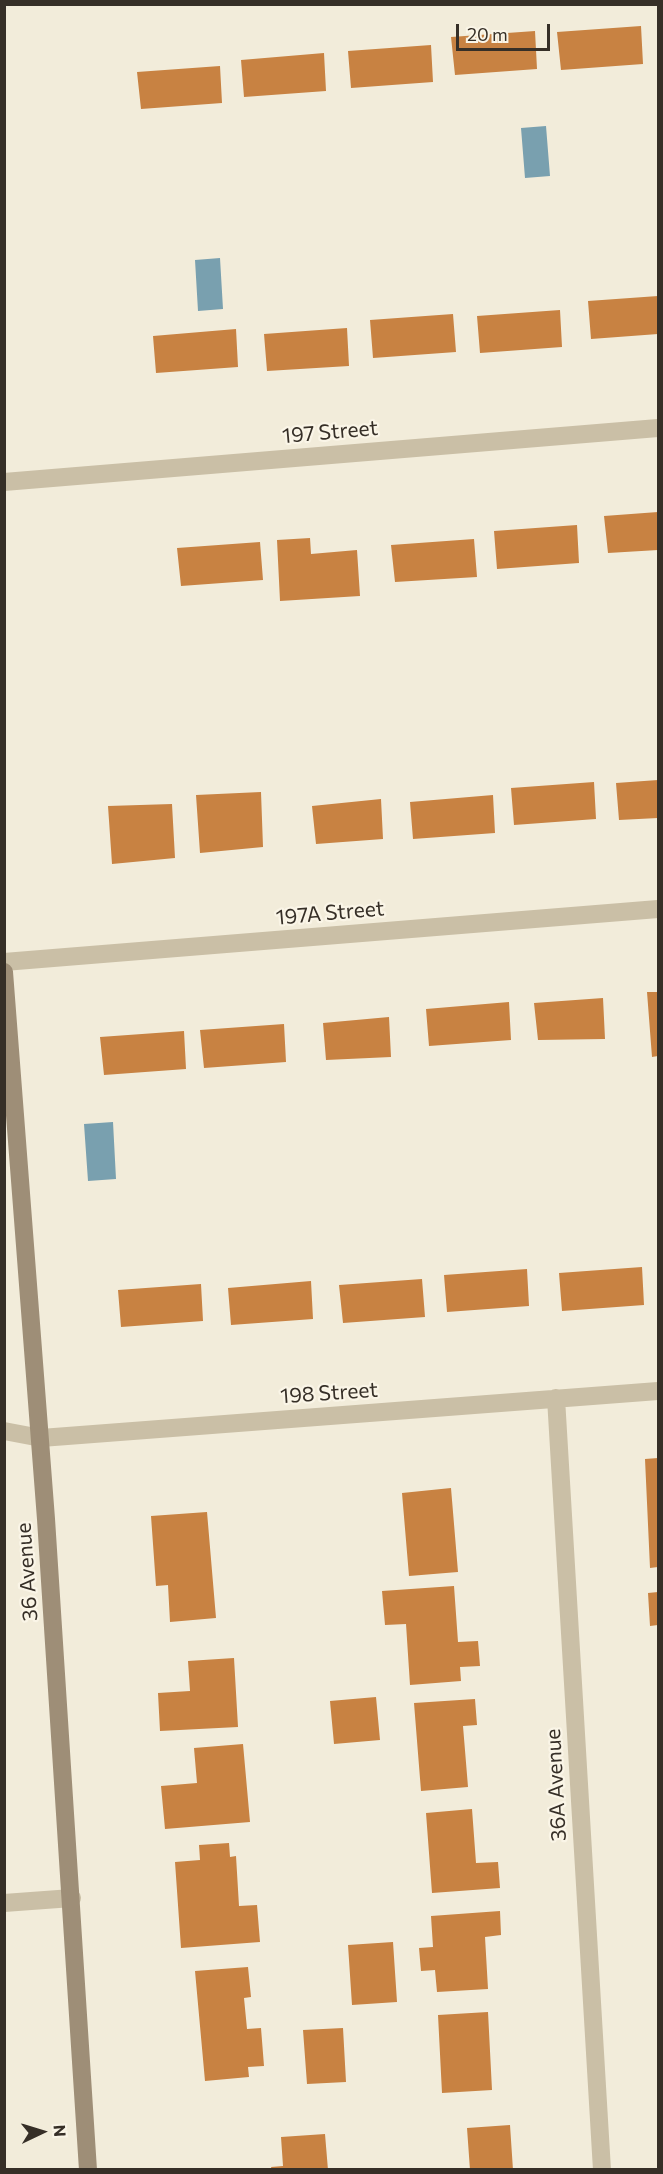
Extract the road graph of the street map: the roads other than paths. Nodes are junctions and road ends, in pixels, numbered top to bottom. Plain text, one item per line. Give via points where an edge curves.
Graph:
1 (658, 428) edge
2 (4, 482) edge
3 (658, 909) edge
4 (4, 962) edge
5 (4, 972) edge
6 (658, 1391) edge
7 (556, 1398) junction
8 (4, 1431) edge
9 (41, 1438) junction
10 (72, 1898) junction
11 (4, 1903) edge
12 (88, 2169) edge
13 (602, 2169) edge

1 - 2 street, 197 Street
3 - 4 street, 197A Street
5 - 9 main road, 36 Avenue
6 - 7 street, 198 Street
7 - 9 street, 198 Street
7 - 13 street, 36A Avenue
8 - 9 street, 198 Street
9 - 10 main road, 36 Avenue
10 - 11 street
10 - 12 main road, 36 Avenue

